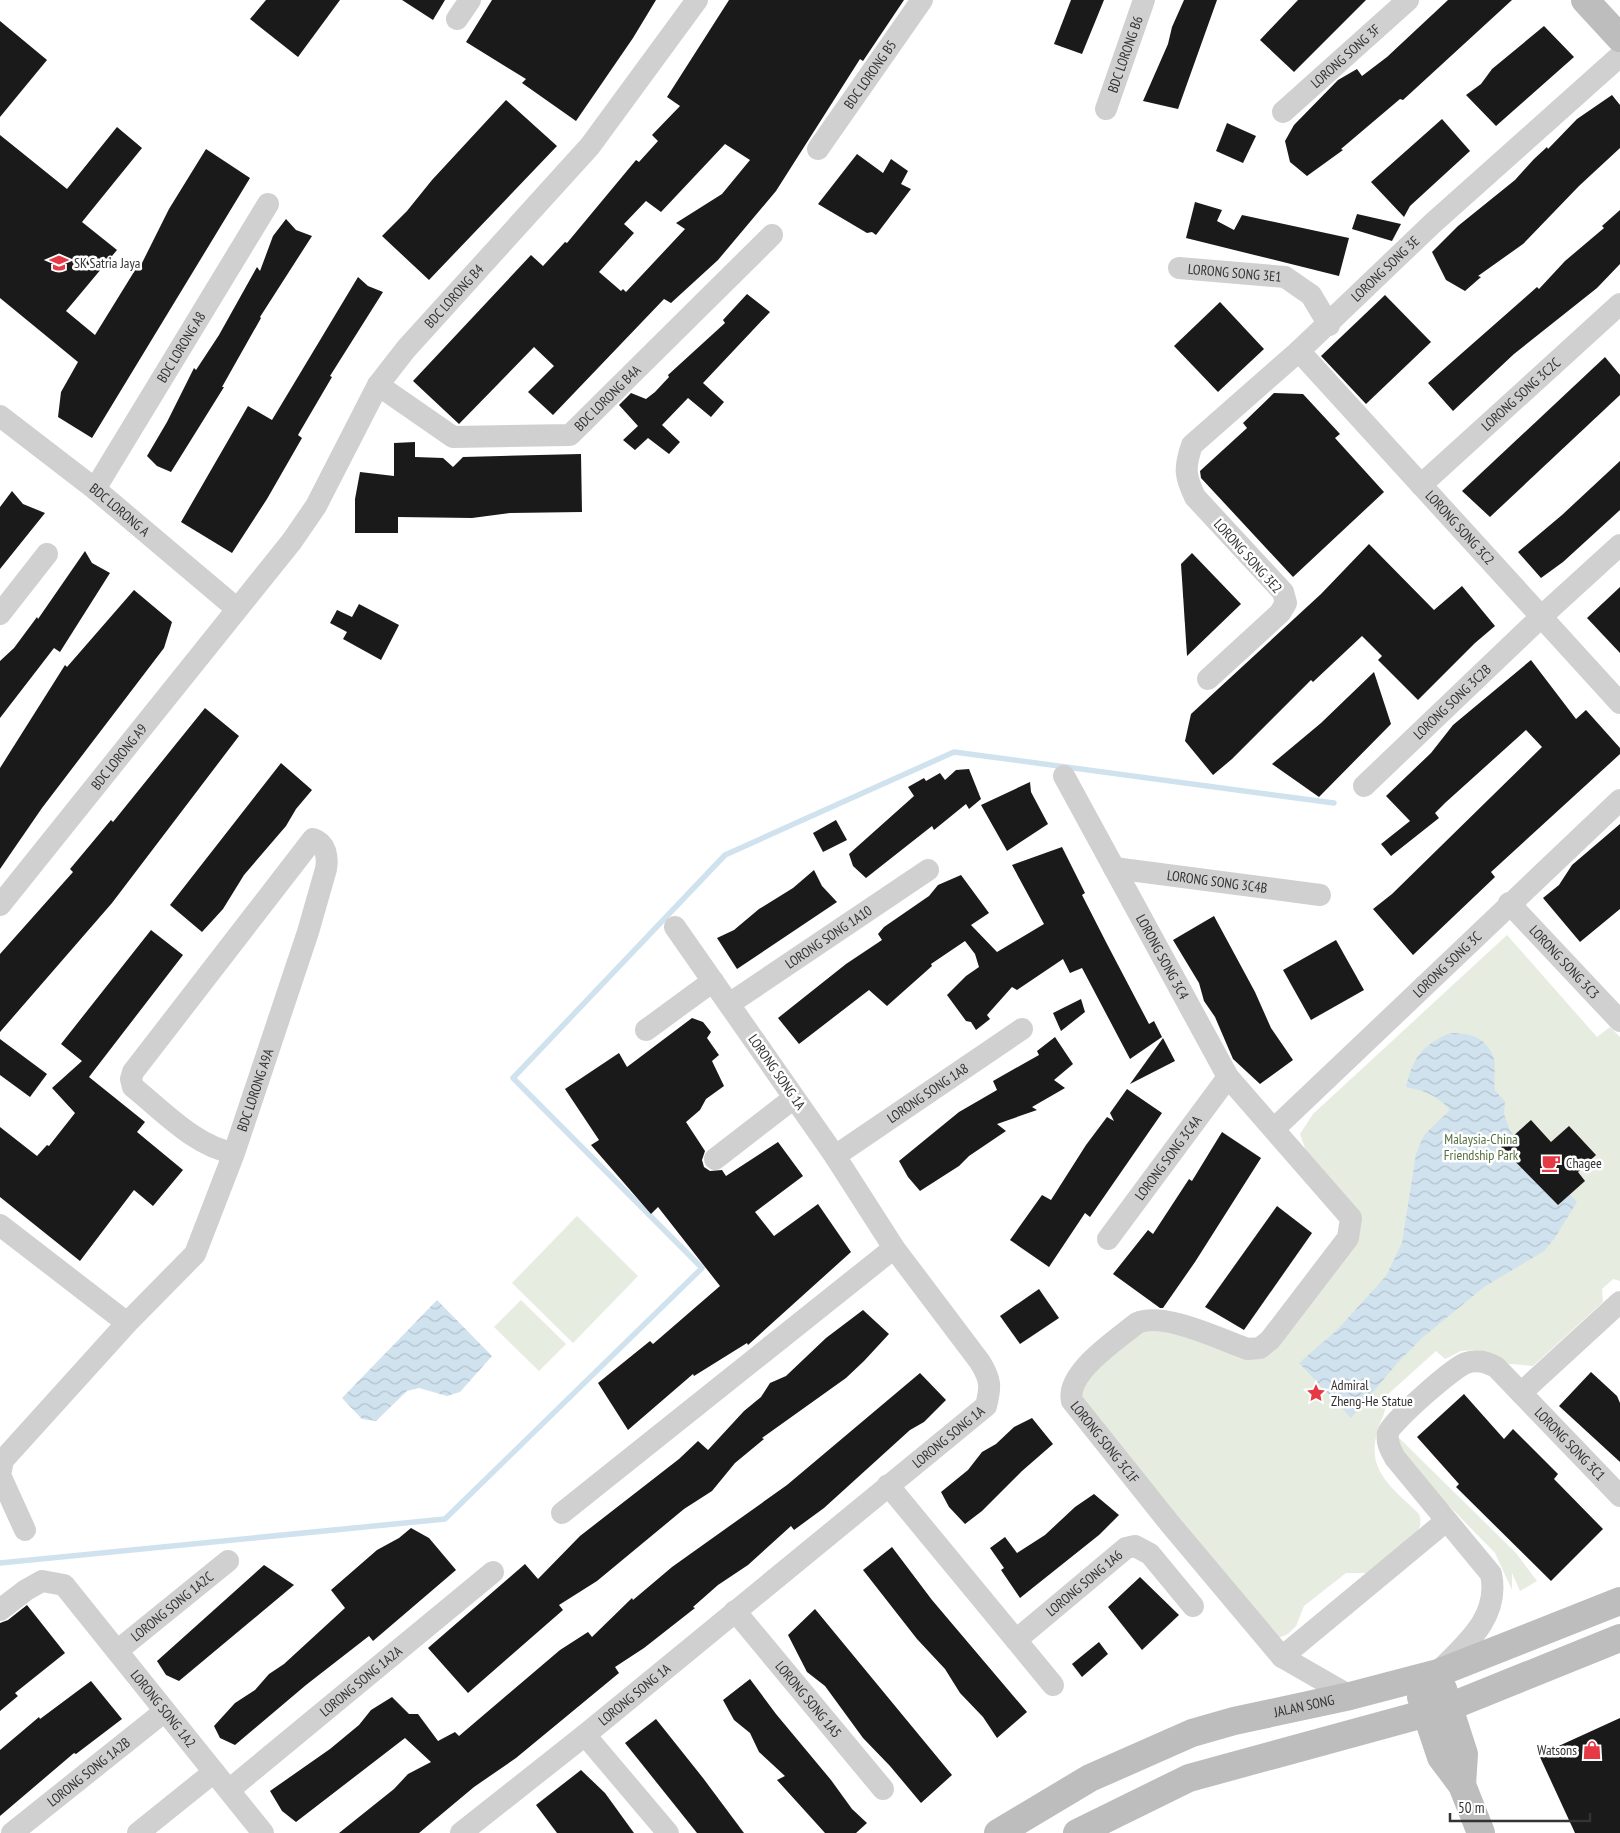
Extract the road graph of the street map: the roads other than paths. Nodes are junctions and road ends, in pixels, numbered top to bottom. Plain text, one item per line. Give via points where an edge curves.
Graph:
1 (470, 0) edge
2 (697, 0) edge
3 (922, 0) edge
4 (1144, 0) edge
5 (1408, 0) edge
6 (1585, 0) edge
7 (457, 19) dead end
8 (1620, 38) edge
9 (1620, 56) edge
10 (1106, 109) dead end
11 (1283, 112) dead end
12 (818, 149) dead end
13 (268, 204) dead end
14 (772, 235) dead end
15 (1179, 268) dead end
16 (1620, 304) edge
17 (1329, 324) junction
18 (1300, 352) junction
19 (378, 385) junction
20 (0, 416) edge
21 (1421, 485) junction
22 (94, 489) junction
23 (1195, 498) joint
24 (1620, 545) edge
25 (47, 554) dead end
26 (236, 608) junction
27 (0, 614) edge
28 (1542, 616) junction
29 (1208, 679) dead end
30 (1620, 703) edge
31 (1064, 776) dead end
32 (1364, 786) dead end
33 (1620, 800) edge
34 (1114, 868) junction
35 (928, 870) dead end
36 (1320, 895) dead end
37 (1509, 903) junction
38 (0, 905) edge
39 (676, 927) dead end
40 (713, 981) junction
41 (729, 1004) junction
42 (1620, 1021) edge
43 (1022, 1029) dead end
44 (646, 1030) dead end
45 (1228, 1077) junction
46 (794, 1098) junction
47 (1274, 1129) junction
48 (234, 1153) junction
49 (835, 1156) junction
50 (716, 1159) dead end
51 (0, 1225) edge
52 (1108, 1239) dead end
53 (894, 1248) junction
54 (1620, 1302) edge
55 (127, 1323) junction
56 (1521, 1393) junction
57 (888, 1486) junction
58 (1620, 1496) edge
59 (562, 1512) dead end
60 (1446, 1521) junction
61 (25, 1530) dead end
62 (228, 1561) dead end
63 (493, 1572) dead end
64 (1620, 1601) edge
65 (1193, 1606) dead end
66 (0, 1610) edge
67 (735, 1611) junction
68 (1620, 1638) edge
69 (1016, 1640) junction
70 (117, 1651) junction
71 (1282, 1656) junction
72 (1426, 1676) junction
73 (1053, 1685) dead end
74 (1350, 1696) junction
75 (1438, 1710) junction
76 (165, 1711) junction
77 (585, 1735) junction
78 (214, 1772) junction
79 (883, 1789) dead end
80 (229, 1790) junction
81 (12, 1833) edge
82 (138, 1833) edge
83 (263, 1833) edge
84 (462, 1833) edge
85 (668, 1833) edge
86 (998, 1833) edge
87 (1076, 1833) edge
88 (1481, 1833) edge

1 - 7 street
2 - 19 street, BDC LORONG B4 via 590,146 406,349
3 - 12 street, BDC LORONG B5
4 - 10 street, BDC LORONG B6
5 - 11 street, LORONG SONG 3F
6 - 8 main road
9 - 17 street, LORONG SONG 3E via 1433,223
13 - 22 street, BDC LORONG A8
14 - 19 street, BDC LORONG B4A via 570,435 453,437
15 - 17 street, LORONG SONG 3E1 via 1285,276 1311,294
16 - 21 street, LORONG SONG 3C2C
17 - 18 street, LORONG SONG 3E
18 - 21 street, LORONG SONG 3C2
18 - 23 street, LORONG SONG 3E via 1192,445 1186,461 1186,478
19 - 26 street, BDC LORONG B4 via 316,506 292,541
20 - 22 street, BDC LORONG A
21 - 28 street, LORONG SONG 3C2
22 - 26 street, BDC LORONG A
23 - 29 street, LORONG SONG 3E2 via 1283,592 1286,603 1280,613
24 - 28 street, LORONG SONG 3C2B
25 - 27 street
26 - 38 street, BDC LORONG A9
28 - 30 street, LORONG SONG 3C2
28 - 32 street, LORONG SONG 3C2B
31 - 34 street, LORONG SONG 3C4
33 - 37 street, LORONG SONG 3C
34 - 36 street, LORONG SONG 3C4B
34 - 45 street, LORONG SONG 3C4
35 - 41 street, LORONG SONG 1A10
37 - 42 street, LORONG SONG 3C3
37 - 47 street, LORONG SONG 3C
39 - 40 street, LORONG SONG 1A
40 - 41 street, LORONG SONG 1A
40 - 44 street
41 - 46 street, LORONG SONG 1A
43 - 49 street, LORONG SONG 1A8
45 - 47 street, LORONG SONG 3C4
45 - 52 street, LORONG SONG 3C4A
46 - 49 street, LORONG SONG 1A
46 - 50 street
47 - 71 street, LORONG SONG 3C1F via 1345,1209 1351,1218 1348,1238 1270,1340 1260,1348 1248,1349 1170,1322 1145,1319 1081,1371 1071,1388 1071,1395 1072,1401 1110,1450
48 - 48 street, BDC LORONG A9A via 326,869 325,849 317,840 309,842 132,1072 133,1087 199,1139 217,1150
48 - 55 street, BDC LORONG A9A via 196,1254
49 - 53 street, LORONG SONG 1A
51 - 55 street
53 - 57 street, LORONG SONG 1A via 980,1362 989,1377 990,1391 986,1406
53 - 59 street
54 - 56 street
55 - 61 street, BDC LORONG A9A via 2,1460 0,1476
56 - 58 street, LORONG SONG 3C1
56 - 60 street, LORONG SONG 3C1 via 1496,1367 1482,1361 1467,1362 1453,1370 1388,1431 1388,1444 1395,1458
57 - 67 street, LORONG SONG 1A
57 - 69 street
60 - 71 street
60 - 72 street via 1491,1574 1494,1589 1491,1606 1474,1636
62 - 70 street, LORONG SONG 1A2C
63 - 80 street, LORONG SONG 1A2A
64 - 72 main road, JALAN SONG
65 - 69 street, LORONG SONG 1A6 via 1150,1554 1135,1546 1126,1548
66 - 70 street, LORONG SONG 1A2 via 42,1581 64,1584
67 - 77 street, LORONG SONG 1A
67 - 79 street, LORONG SONG 1A5
68 - 75 main road
69 - 73 street
70 - 76 street, LORONG SONG 1A2
71 - 74 street, LORONG SONG 3C1F
72 - 74 main road, JALAN SONG
72 - 75 main road
74 - 86 main road, JALAN SONG via 1192,1733 1090,1778
75 - 87 main road via 1189,1778
75 - 88 main road via 1441,1757 1462,1784
76 - 78 street, LORONG SONG 1A2
76 - 81 street, LORONG SONG 1A2B
77 - 84 street, LORONG SONG 1A
77 - 85 street
78 - 80 street, LORONG SONG 1A2
78 - 82 street
80 - 83 street, LORONG SONG 1A2

